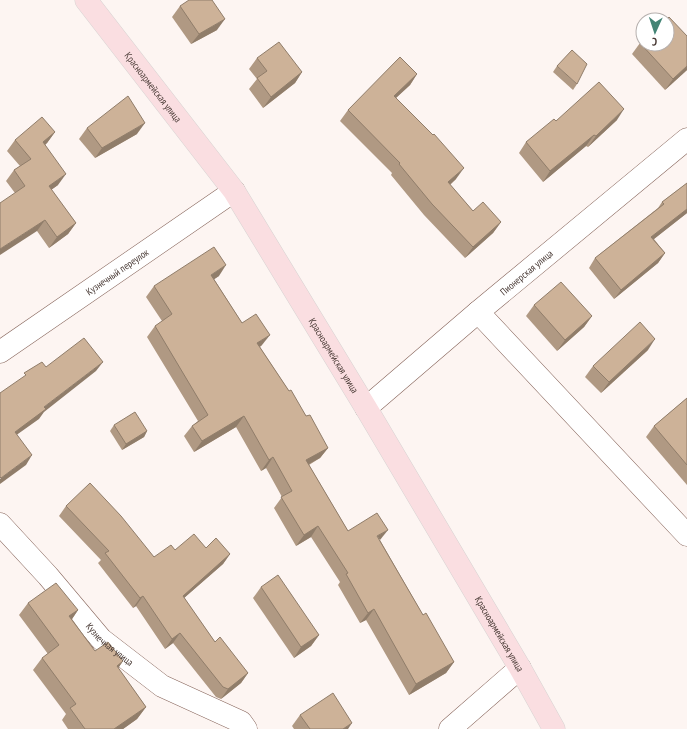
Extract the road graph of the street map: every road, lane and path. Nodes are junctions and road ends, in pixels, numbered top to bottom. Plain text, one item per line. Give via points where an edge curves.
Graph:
1 (86, 0) edge
2 (687, 139) edge
3 (234, 191) junction
4 (478, 312) junction
5 (0, 352) edge
6 (366, 408) junction
7 (0, 524) edge
8 (687, 535) edge
9 (520, 668) junction
10 (246, 729) edge
11 (450, 729) edge
12 (554, 729) edge

1 - 3 main road, Красноармейская улица
2 - 4 street, Пионерская улица
3 - 5 street, Кузнечный переулок
3 - 6 main road, Красноармейская улица
4 - 6 street, Пионерская улица
4 - 8 street
6 - 9 main road, Красноармейская улица
7 - 10 street, Кузнечная улица via 101,639 162,686 241,722
9 - 11 street
9 - 12 main road, Красноармейская улица

